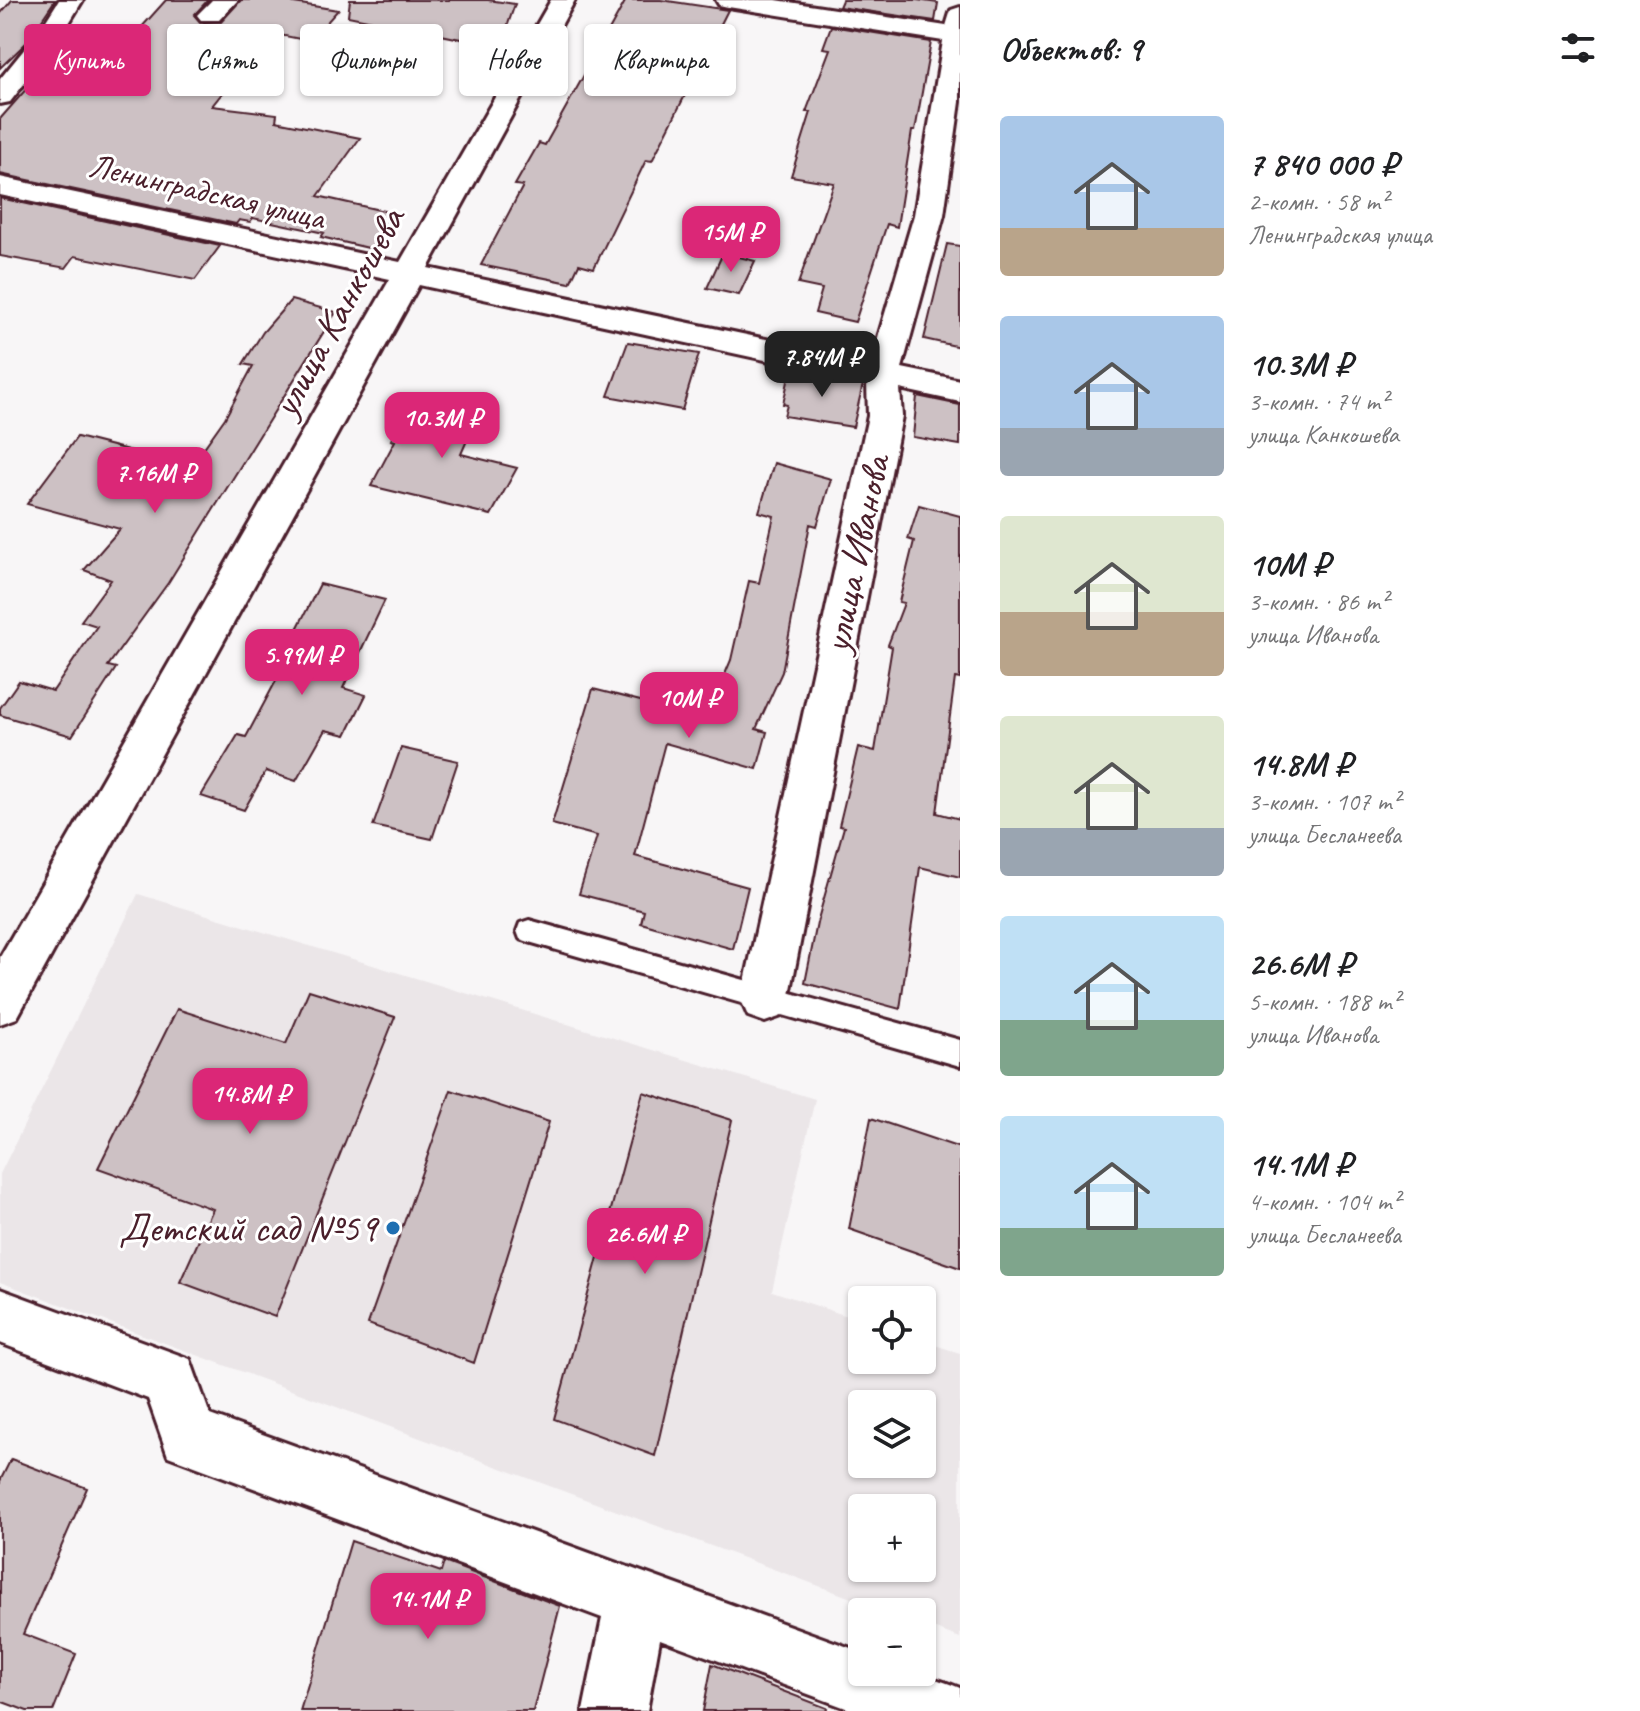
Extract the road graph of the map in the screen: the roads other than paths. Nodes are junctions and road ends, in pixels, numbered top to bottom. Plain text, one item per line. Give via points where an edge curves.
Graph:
1 (71, 0) edge
2 (563, 0) edge
3 (728, 0) edge
4 (959, 29) edge
5 (0, 96) edge
6 (0, 186) edge
7 (409, 276) junction
8 (883, 375) junction
9 (960, 391) edge
10 (529, 931) dead end
11 (765, 1000) junction
12 (0, 1002) edge
13 (960, 1053) edge
14 (0, 1316) edge
15 (636, 1601) junction
16 (615, 1711) edge
17 (939, 1711) edge

1 - 5 street
2 - 7 street, улица Канкошева
3 - 4 street
4 - 8 street, улица Иванова via 929,215
6 - 7 street, Ленинградская улица
7 - 8 street, Ленинградская улица
7 - 12 street, улица Канкошева
8 - 9 street, Ленинградская улица
8 - 11 street, улица Иванова via 885,416
10 - 11 lane
11 - 13 lane
14 - 15 street via 170,1379 188,1436
15 - 16 street
15 - 17 street

